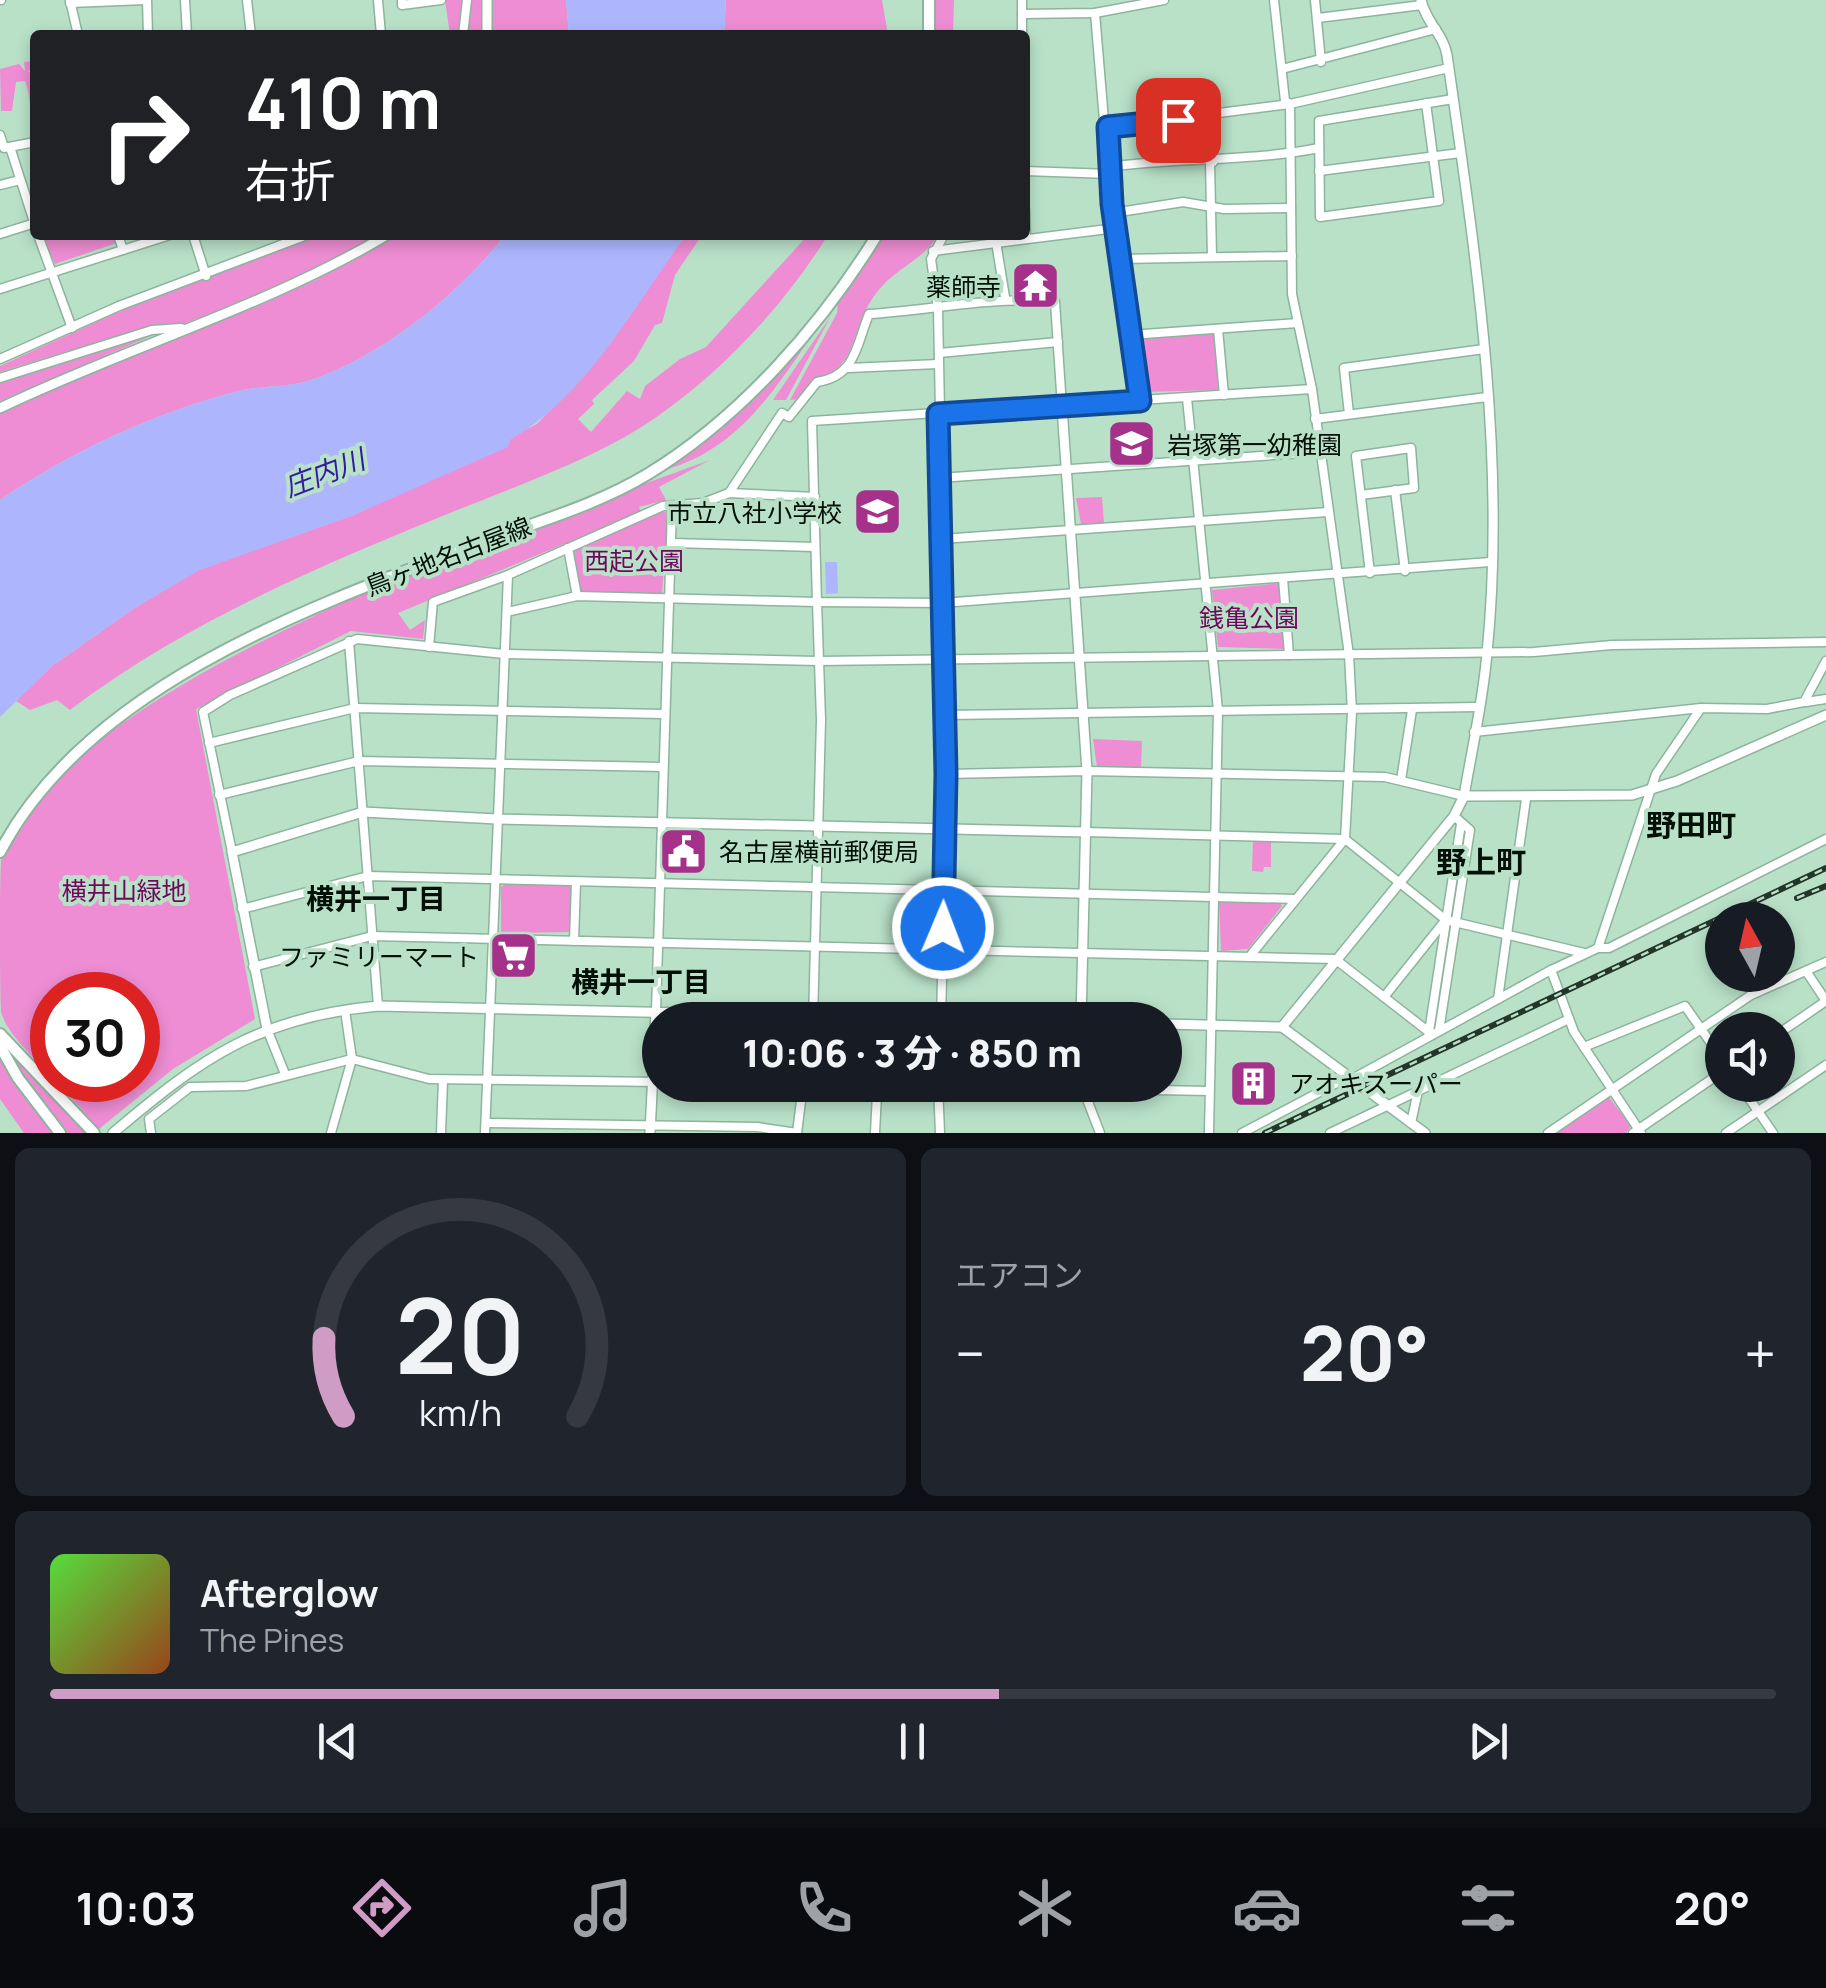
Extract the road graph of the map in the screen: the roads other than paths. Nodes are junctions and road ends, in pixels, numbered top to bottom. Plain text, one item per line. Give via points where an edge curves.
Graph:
1 (147, 0) edge
2 (185, 0) edge
3 (246, 0) edge
4 (378, 0) edge
5 (402, 0) edge
6 (441, 0) edge
7 (466, 0) edge
8 (487, 0) edge
9 (929, 0) edge
10 (1022, 0) edge
11 (1164, 0) edge
12 (1274, 0) edge
13 (1316, 0) edge
14 (70, 2) edge
15 (1145, 2) edge
16 (1421, 2) edge
17 (1095, 13) junction
18 (1022, 14) junction
19 (1318, 18) junction
20 (1436, 29) junction
21 (77, 30) edge
22 (148, 30) edge
23 (187, 30) edge
24 (250, 30) edge
25 (381, 30) edge
26 (463, 30) edge
27 (487, 30) edge
28 (929, 30) edge
29 (1022, 30) edge
30 (1321, 62) junction
31 (1449, 68) junction
32 (1282, 70) junction
33 (1453, 99) junction
34 (1290, 104) junction
35 (1426, 104) junction
36 (1206, 116) junction
37 (1108, 127) junction
38 (0, 135) edge
39 (30, 143) edge
40 (10, 147) junction
41 (1319, 148) junction
42 (1290, 153) junction
43 (1460, 153) junction
44 (1433, 156) junction
45 (1212, 162) junction
46 (1110, 170) junction
47 (1030, 171) edge
48 (1319, 171) junction
49 (20, 180) junction
50 (0, 185) edge
51 (1209, 207) junction
52 (1291, 208) junction
53 (30, 209) edge
54 (1113, 213) junction
55 (30, 225) edge
56 (1116, 228) junction
57 (0, 234) edge
58 (1030, 238) edge
59 (40, 240) edge
60 (120, 240) edge
61 (154, 240) edge
62 (195, 240) edge
63 (295, 240) edge
64 (378, 240) edge
65 (874, 240) edge
66 (941, 240) edge
67 (1011, 240) edge
68 (996, 242) junction
69 (123, 250) junction
70 (933, 251) junction
71 (1292, 256) junction
72 (1212, 257) junction
73 (1120, 258) junction
74 (51, 274) junction
75 (206, 276) junction
76 (0, 290) edge
77 (1005, 297) junction
78 (938, 310) junction
79 (1298, 323) junction
80 (72, 328) junction
81 (181, 328) junction
82 (1218, 329) junction
83 (1130, 335) junction
84 (1058, 342) junction
85 (1484, 349) junction
86 (939, 353) junction
87 (0, 358) edge
88 (938, 364) junction
89 (849, 368) junction
90 (0, 378) edge
91 (1312, 389) junction
92 (1224, 395) junction
93 (1486, 397) junction
94 (1188, 398) junction
95 (1140, 401) junction
96 (1062, 406) junction
97 (0, 408) edge
98 (938, 414) junction
99 (1349, 414) junction
100 (789, 416) junction
101 (1315, 418) junction
102 (812, 421) junction
103 (1319, 452) junction
104 (1194, 461) junction
105 (1066, 470) junction
106 (939, 478) junction
107 (1395, 490) junction
108 (729, 493) junction
109 (1360, 495) junction
110 (815, 496) junction
111 (672, 508) junction
112 (1328, 512) junction
113 (1201, 522) junction
114 (1070, 531) junction
115 (941, 540) junction
116 (672, 543) junction
117 (815, 547) junction
118 (568, 548) junction
119 (1490, 562) junction
120 (1405, 571) junction
121 (1370, 573) junction
122 (1336, 574) junction
123 (508, 575) junction
124 (1283, 578) junction
125 (1207, 584) junction
126 (1074, 593) junction
127 (577, 596) junction
128 (669, 599) junction
129 (817, 602) junction
130 (942, 603) junction
131 (507, 612) junction
132 (349, 641) junction
133 (1826, 642) edge
134 (429, 646) junction
135 (1488, 653) junction
136 (504, 654) junction
137 (1214, 654) junction
138 (1289, 655) junction
139 (1079, 656) junction
140 (1349, 656) junction
141 (668, 658) junction
142 (943, 659) junction
143 (1826, 661) edge
144 (818, 662) junction
145 (1826, 699) edge
146 (1804, 702) junction
147 (1478, 707) junction
148 (355, 708) junction
149 (1701, 708) junction
150 (501, 710) junction
151 (1218, 710) junction
152 (1412, 710) junction
153 (1083, 711) junction
154 (1352, 712) junction
155 (664, 714) junction
156 (945, 715) junction
157 (1826, 715) edge
158 (1474, 732) junction
159 (209, 743) junction
160 (359, 761) junction
161 (499, 764) junction
162 (663, 768) junction
163 (1086, 771) junction
164 (1218, 773) junction
165 (946, 774) junction
166 (1348, 776) junction
167 (1401, 780) junction
168 (1649, 791) junction
169 (219, 795) junction
170 (1464, 796) junction
171 (1526, 799) junction
172 (363, 812) junction
173 (497, 819) junction
174 (1457, 820) junction
175 (661, 823) junction
176 (818, 826) junction
177 (946, 828) junction
178 (1086, 832) junction
179 (1216, 836) junction
180 (1345, 839) junction
181 (1826, 839) edge
182 (0, 852) edge
183 (232, 852) junction
184 (368, 876) junction
185 (495, 880) junction
186 (576, 882) junction
187 (1398, 882) junction
188 (660, 884) junction
189 (816, 887) junction
190 (944, 891) junction
191 (1084, 893) junction
192 (1214, 897) junction
193 (1296, 900) junction
194 (242, 910) junction
195 (1451, 922) junction
196 (1505, 934) junction
197 (372, 936) junction
198 (493, 940) junction
199 (574, 940) junction
200 (657, 942) junction
201 (814, 947) junction
202 (1598, 948) junction
203 (943, 950) junction
204 (1584, 953) junction
205 (1082, 954) junction
206 (1213, 956) junction
207 (1250, 956) junction
208 (1335, 958) junction
209 (1826, 962) edge
210 (254, 967) junction
211 (1551, 970) junction
212 (1806, 971) junction
213 (1384, 997) junction
214 (1498, 1000) junction
215 (656, 1002) edge
216 (813, 1002) edge
217 (941, 1002) edge
218 (1082, 1002) edge
219 (378, 1006) junction
220 (491, 1009) junction
221 (345, 1010) junction
222 (642, 1011) edge
223 (1569, 1019) junction
224 (1795, 1022) edge
225 (1182, 1025) edge
226 (1212, 1026) junction
227 (1282, 1027) junction
228 (1701, 1028) junction
229 (267, 1029) junction
230 (1432, 1033) junction
231 (0, 1034) edge
232 (1705, 1034) edge
233 (0, 1046) edge
234 (1584, 1047) junction
235 (352, 1059) junction
236 (1826, 1064) edge
237 (285, 1074) junction
238 (487, 1078) junction
239 (1350, 1078) junction
240 (443, 1080) junction
241 (642, 1082) edge
242 (1705, 1084) edge
243 (1612, 1089) junction
244 (1182, 1090) edge
245 (1210, 1091) junction
246 (1418, 1091) junction
247 (654, 1102) edge
248 (801, 1102) edge
249 (877, 1102) edge
250 (939, 1102) edge
251 (1089, 1102) edge
252 (1752, 1102) edge
253 (1387, 1105) junction
254 (1758, 1111) junction
255 (1411, 1123) junction
256 (486, 1128) edge
257 (651, 1130) edge
258 (1638, 1132) edge
259 (60, 1133) edge
260 (94, 1133) edge
261 (113, 1133) edge
262 (151, 1133) edge
263 (331, 1133) edge
264 (441, 1133) edge
265 (797, 1133) edge
266 (875, 1133) edge
267 (940, 1133) edge
268 (1100, 1133) edge
269 (1209, 1133) edge
270 (1242, 1133) edge
271 (1330, 1133) edge
272 (1425, 1133) edge
273 (1548, 1133) edge
274 (1726, 1133) edge
275 (1773, 1133) edge

1 - 14 street
1 - 22 street
2 - 23 street
3 - 24 street
4 - 25 street
5 - 6 street
7 - 26 street
8 - 27 street
9 - 28 main road
10 - 18 street
11 - 15 street
12 - 32 street
13 - 19 street
14 - 21 street
15 - 17 street
16 - 19 street
16 - 20 street
17 - 18 street
17 - 37 street
18 - 29 street
19 - 30 street
20 - 30 street
20 - 31 street via 1444,37
30 - 32 street
31 - 33 street
31 - 34 street
32 - 34 street
33 - 35 street
33 - 43 street
34 - 36 street
34 - 42 street
35 - 41 street via 1319,120
35 - 44 street
36 - 37 street
36 - 45 street
37 - 46 street
38 - 40 street via 4,148
39 - 40 street
40 - 49 street
41 - 42 street
41 - 48 street
42 - 45 street
42 - 52 street
43 - 44 street
43 - 85 street
44 - 48 street
44 - 48 street via 1439,201 1320,217
45 - 46 street via 1186,159
45 - 51 street
46 - 47 street
46 - 54 street
49 - 50 street
49 - 53 street
51 - 52 street
51 - 54 street via 1183,202
51 - 72 street
52 - 71 street
54 - 56 street
55 - 57 street
56 - 58 street
56 - 73 street
59 - 74 street
60 - 69 street
61 - 69 street
62 - 75 street
63 - 75 street
64 - 81 street via 314,275
65 - 182 main road, 鳥ヶ地名古屋線 via 797,341 689,447 617,490 337,599 205,662 74,754 40,789
66 - 70 street
67 - 68 street
68 - 70 street
68 - 77 street
69 - 74 street
70 - 78 street
71 - 72 street
71 - 79 street
72 - 73 street
73 - 83 street
74 - 76 street
74 - 80 street
75 - 80 street
77 - 78 street
77 - 84 street via 1054,302
78 - 86 street
78 - 89 street via 870,314
79 - 82 street
79 - 91 street
80 - 87 street
81 - 90 street via 152,330
81 - 97 street
82 - 83 street
82 - 92 street
83 - 95 street
84 - 86 street
84 - 96 street
85 - 93 street
85 - 99 street via 1344,368
86 - 88 street
88 - 89 street
88 - 98 street
89 - 100 street via 817,382
91 - 92 street
91 - 101 street
92 - 94 street
93 - 99 street
93 - 119 street
94 - 95 street
94 - 104 street
95 - 96 street
96 - 98 street
96 - 105 street
98 - 102 street
98 - 106 street
99 - 101 street
100 - 102 street
100 - 108 street via 782,413
101 - 103 street
102 - 110 street
103 - 104 street
103 - 112 street
104 - 105 street
104 - 113 street
105 - 106 street
105 - 114 street
106 - 115 street
107 - 109 street
107 - 109 street via 1414,488 1411,448 1356,456
107 - 120 street
108 - 110 street
108 - 111 street
109 - 121 street
110 - 117 street
111 - 116 street
111 - 118 street via 662,506
112 - 113 street
112 - 122 street
113 - 114 street
113 - 125 street
114 - 115 street
114 - 126 street
115 - 130 street
116 - 117 street
116 - 128 street
117 - 129 street
118 - 123 street
118 - 127 street
119 - 120 street
119 - 135 street
120 - 121 street
121 - 122 street
122 - 124 street
122 - 140 street
123 - 131 street
123 - 134 street via 433,602
124 - 125 street
124 - 138 street
125 - 126 street
125 - 137 street
126 - 130 street
126 - 139 street
127 - 128 street
127 - 131 street
128 - 129 street
128 - 141 street
129 - 130 street
129 - 144 street
130 - 142 street
131 - 136 street
132 - 134 street
132 - 148 street
132 - 159 street via 204,712
133 - 135 street
134 - 136 street
135 - 140 street
135 - 147 street
136 - 141 street
136 - 150 street
137 - 138 street
137 - 139 street
137 - 151 street
138 - 140 street
139 - 142 street
139 - 153 street
140 - 154 street
141 - 144 street
141 - 155 street
142 - 144 street
142 - 156 street
143 - 146 street
144 - 176 street
145 - 146 street
146 - 149 street
147 - 152 street
147 - 158 street
148 - 150 street
148 - 159 street
148 - 160 street
149 - 158 street
149 - 168 street
150 - 155 street
150 - 161 street
151 - 153 street
151 - 154 street
151 - 164 street
152 - 154 street
152 - 167 street
153 - 156 street
153 - 163 street
154 - 166 street
155 - 162 street
156 - 165 street
157 - 168 street
158 - 170 street
159 - 169 street
160 - 161 street
160 - 169 street
160 - 172 street
161 - 162 street
161 - 173 street
162 - 175 street
163 - 164 street
163 - 165 street
163 - 178 street
164 - 166 street
164 - 179 street
165 - 177 street
166 - 167 street
166 - 180 street
167 - 170 street
168 - 171 street
168 - 202 street
169 - 183 street
170 - 171 street
170 - 174 street
171 - 196 street
172 - 173 street
172 - 183 street
172 - 184 street
173 - 175 street
173 - 185 street
174 - 187 street
174 - 195 street via 1470,830
175 - 176 street
175 - 188 street
176 - 177 street
176 - 189 street
177 - 178 street
177 - 190 street
178 - 179 street
178 - 191 street
179 - 180 street
179 - 192 street
180 - 187 street
180 - 193 street
181 - 202 street
183 - 194 street
184 - 185 street
184 - 194 street
184 - 197 street
185 - 186 street
185 - 198 street
186 - 188 street
186 - 199 street
187 - 195 street
187 - 208 street
188 - 189 street
188 - 200 street
189 - 190 street
189 - 201 street
190 - 191 street
190 - 203 street
191 - 192 street
191 - 205 street
192 - 193 street
192 - 206 street
193 - 207 street
194 - 210 street
195 - 196 street
195 - 213 street
195 - 230 street
196 - 204 street
196 - 214 street
197 - 198 street
197 - 210 street
197 - 219 street
198 - 199 street
198 - 220 street
199 - 200 street
200 - 201 street
200 - 215 street
201 - 203 street
201 - 216 street
202 - 204 street
203 - 205 street
203 - 217 street
204 - 211 street
205 - 206 street
205 - 218 street
206 - 207 street
206 - 226 street
207 - 208 street
208 - 213 street
208 - 227 street
209 - 212 street
210 - 229 street
211 - 214 street
211 - 223 street
212 - 224 street via 1826,1001
212 - 228 street via 1751,995
213 - 230 street
214 - 230 street
219 - 220 street
219 - 221 street
220 - 222 street
220 - 238 street
221 - 229 street
221 - 235 street
223 - 234 street
223 - 246 street
225 - 226 street
226 - 227 street
226 - 245 street
227 - 239 street
228 - 232 street
228 - 234 street via 1685,1006
228 - 243 street
229 - 237 street
229 - 261 street via 200,1062
230 - 239 street
231 - 260 main road
233 - 259 main road
234 - 243 street
235 - 237 street
235 - 240 street
235 - 263 street
236 - 254 street
237 - 262 street via 246,1086 190,1086 149,1119
238 - 240 street
238 - 241 street
238 - 256 street
239 - 253 street
239 - 270 street
240 - 264 street
242 - 258 street
243 - 258 street
243 - 273 street
244 - 245 street
245 - 269 street
246 - 253 street
246 - 255 street
247 - 257 street
248 - 265 street
249 - 266 street
250 - 267 street
251 - 268 street
252 - 254 street
253 - 255 street
253 - 271 street
254 - 274 street
254 - 275 street
255 - 272 street
256 - 257 street
257 - 265 street via 757,1127

